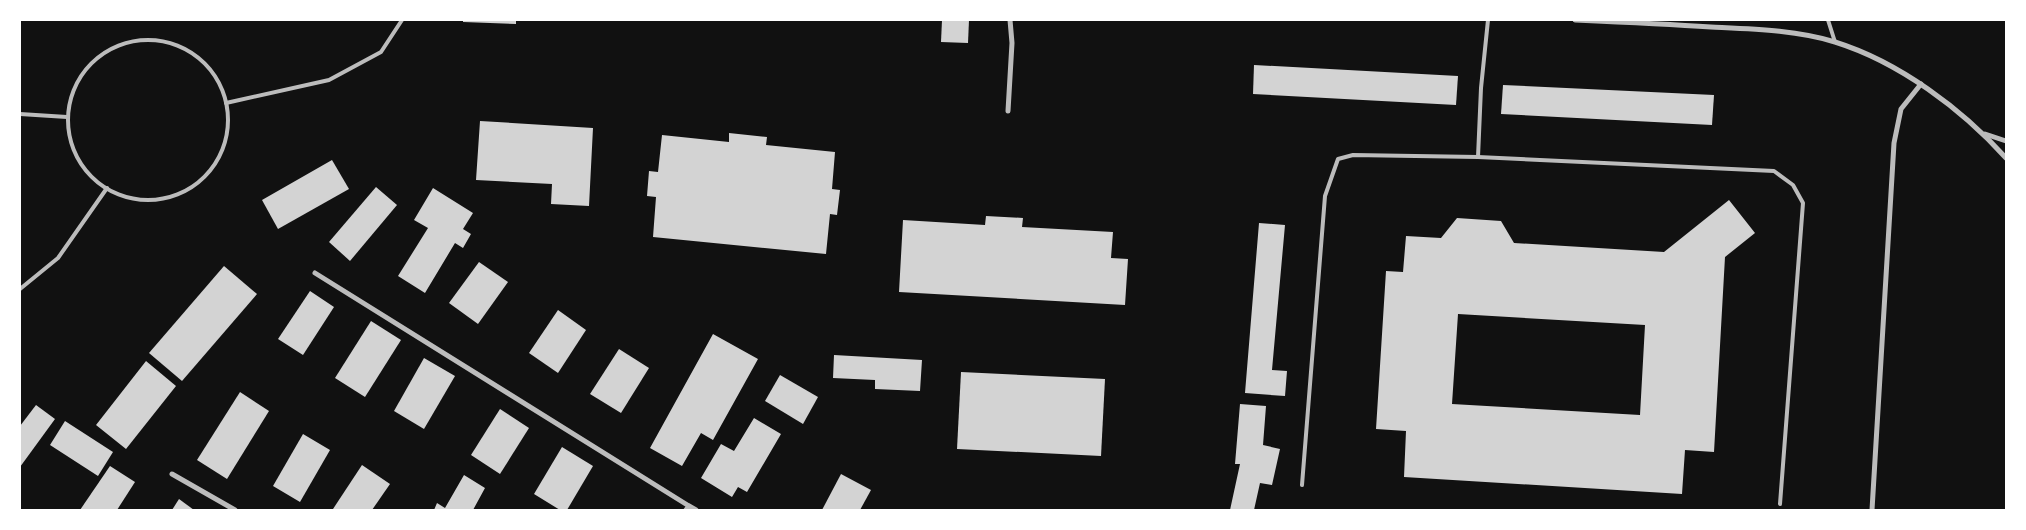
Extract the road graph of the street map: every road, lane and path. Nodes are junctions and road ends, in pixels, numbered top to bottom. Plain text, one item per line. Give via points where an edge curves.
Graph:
1 (402, 20) edge
2 (1010, 20) edge
3 (1488, 20) edge
4 (1575, 20) edge
5 (1828, 20) edge
6 (1835, 42) junction
7 (1921, 84) junction
8 (226, 103) junction
9 (1008, 111) dead end
10 (20, 114) edge
11 (68, 117) junction
12 (1984, 134) junction
13 (2006, 142) edge
14 (1478, 157) junction
15 (2006, 158) edge
16 (107, 188) junction
17 (316, 273) dead end
18 (20, 289) edge
19 (172, 474) dead end
20 (1302, 485) dead end
21 (1780, 504) dead end
22 (688, 508) edge
23 (235, 510) edge
24 (696, 510) edge
25 (1872, 510) edge

1 - 8 lane via 381,52 329,80
2 - 9 street via 1012,43
3 - 14 lane
4 - 6 street via 1760,29
5 - 6 lane
6 - 7 street via 1876,58
7 - 12 street
7 - 25 street via 1901,109 1894,143
8 - 11 lane via 210,68 196,55 179,45 141,39 122,43 89,64 70,97
8 - 16 lane via 227,132 218,160 191,187 174,196 155,200 136,199
10 - 11 lane
11 - 16 lane via 69,136 76,155 86,171
12 - 13 street
12 - 15 street
14 - 20 lane via 1353,155 1338,159 1324,196
14 - 21 lane via 1774,171 1793,184 1803,203
16 - 18 lane via 58,258
17 - 22 street
19 - 23 street
22 - 24 street

